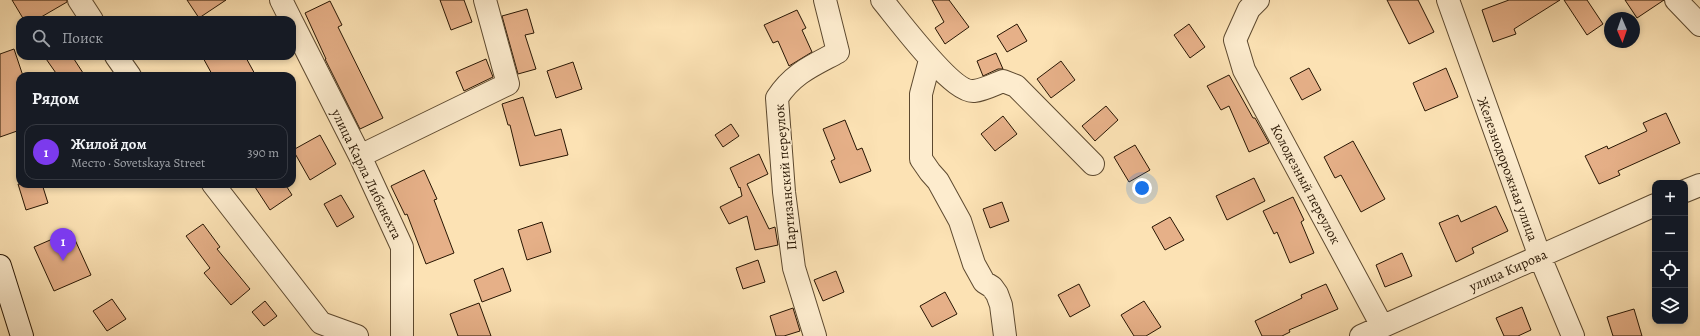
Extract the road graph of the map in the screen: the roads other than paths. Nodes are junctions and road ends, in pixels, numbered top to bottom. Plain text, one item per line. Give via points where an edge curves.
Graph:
1 (79, 0) edge
2 (281, 0) edge
3 (485, 0) edge
4 (825, 0) edge
5 (882, 0) edge
6 (1258, 0) edge
7 (1448, 0) edge
8 (1676, 0) edge
9 (89, 16) edge
10 (289, 16) edge
11 (1700, 25) edge
12 (296, 29) edge
13 (119, 60) edge
14 (930, 60) junction
15 (127, 72) edge
16 (360, 156) junction
17 (1093, 164) dead end
18 (1700, 185) edge
19 (216, 188) edge
20 (1688, 191) edge
21 (1652, 206) edge
22 (1540, 257) junction
23 (0, 266) edge
24 (1382, 326) junction
25 (22, 336) edge
26 (357, 336) edge
27 (402, 336) edge
28 (815, 336) edge
29 (1005, 336) edge
30 (1361, 336) edge
31 (1573, 336) edge

1 - 9 street
2 - 10 street, улица Карла Либкнехта
3 - 16 street via 508,84
4 - 28 street, Партизанский переулок via 838,52 798,75 786,85 777,98 784,192 794,268
5 - 14 street
6 - 24 street, Колодезный переулок via 1248,9 1236,40 1244,70
7 - 22 street, Железнодорожная улица
8 - 11 street
12 - 16 street, улица Карла Либкнехта
13 - 15 street
14 - 17 street via 962,87 974,91 1004,81 1016,86
14 - 29 street via 921,94 921,159 938,181 960,221 974,264 984,282 997,294
16 - 27 street, улица Карла Либкнехта via 402,247
18 - 20 street
19 - 26 street via 321,323
21 - 22 street, улица Кирова
22 - 24 street, улица Кирова
22 - 31 street, Железнодорожная улица
23 - 25 street
24 - 30 street, улица Кирова

